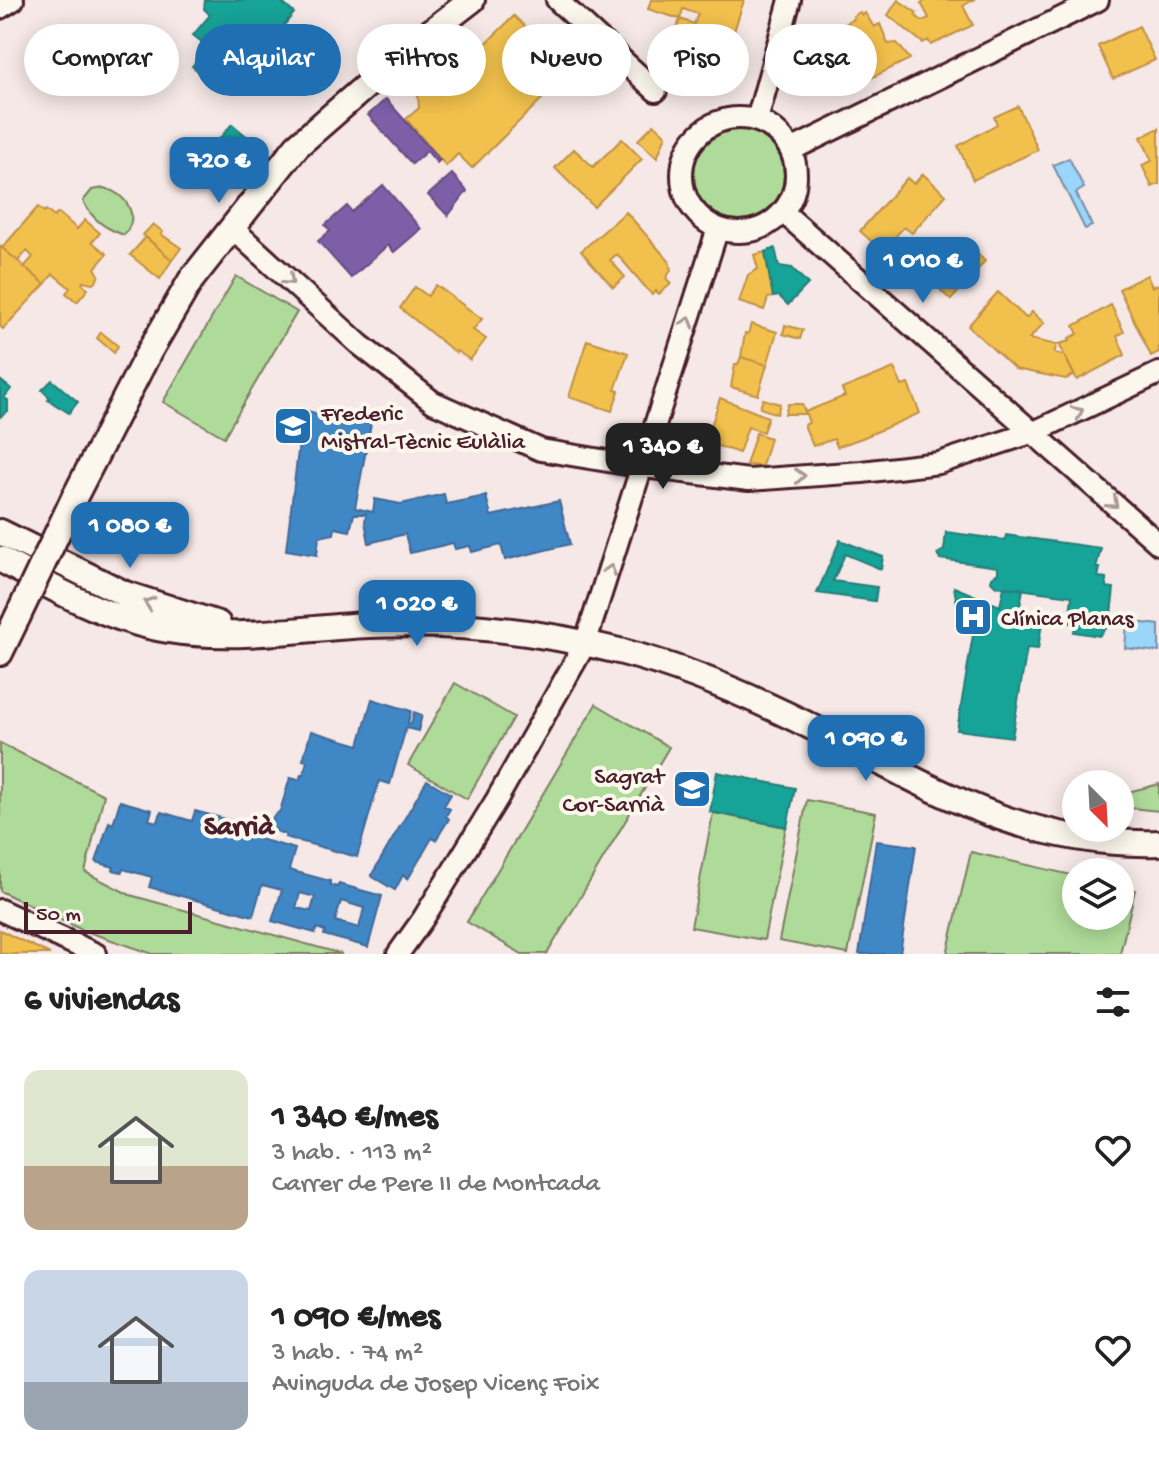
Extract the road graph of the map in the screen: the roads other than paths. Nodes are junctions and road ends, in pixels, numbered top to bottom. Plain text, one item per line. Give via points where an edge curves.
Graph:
1 (13, 0) edge
2 (472, 0) edge
3 (557, 0) edge
4 (790, 0) edge
5 (1098, 0) edge
6 (0, 8) edge
7 (647, 83) edge
8 (757, 120) junction
9 (791, 150) junction
10 (783, 212) junction
11 (232, 228) junction
12 (718, 228) junction
13 (1159, 373) edge
14 (1034, 432) junction
15 (644, 467) junction
16 (0, 532) edge
17 (1159, 544) edge
18 (0, 559) edge
19 (251, 632) junction
20 (585, 644) junction
21 (0, 653) edge
22 (1159, 843) edge
23 (0, 910) edge
24 (96, 954) edge
25 (398, 954) edge

1 - 6 street
2 - 11 street via 297,146
3 - 7 street
4 - 8 street
5 - 9 street
8 - 9 street
8 - 12 street via 728,119 711,125 684,158 686,197
9 - 10 street via 796,177
10 - 12 street via 747,231
10 - 14 street
11 -> 15 street via 359,344 433,402 541,450
11 - 21 street, bridge via 191,280 149,352
15 -> 12 street
14 -> 13 street
15 -> 14 street via 749,480 862,472 939,463
14 -> 17 street
20 -> 15 street
19 -> 16 street via 125,594
18 - 19 street via 71,597 164,629 205,635
19 - 20 street via 464,625
20 - 22 street via 636,655 759,701 985,813 1083,839
20 - 25 street via 497,799
23 - 24 street

